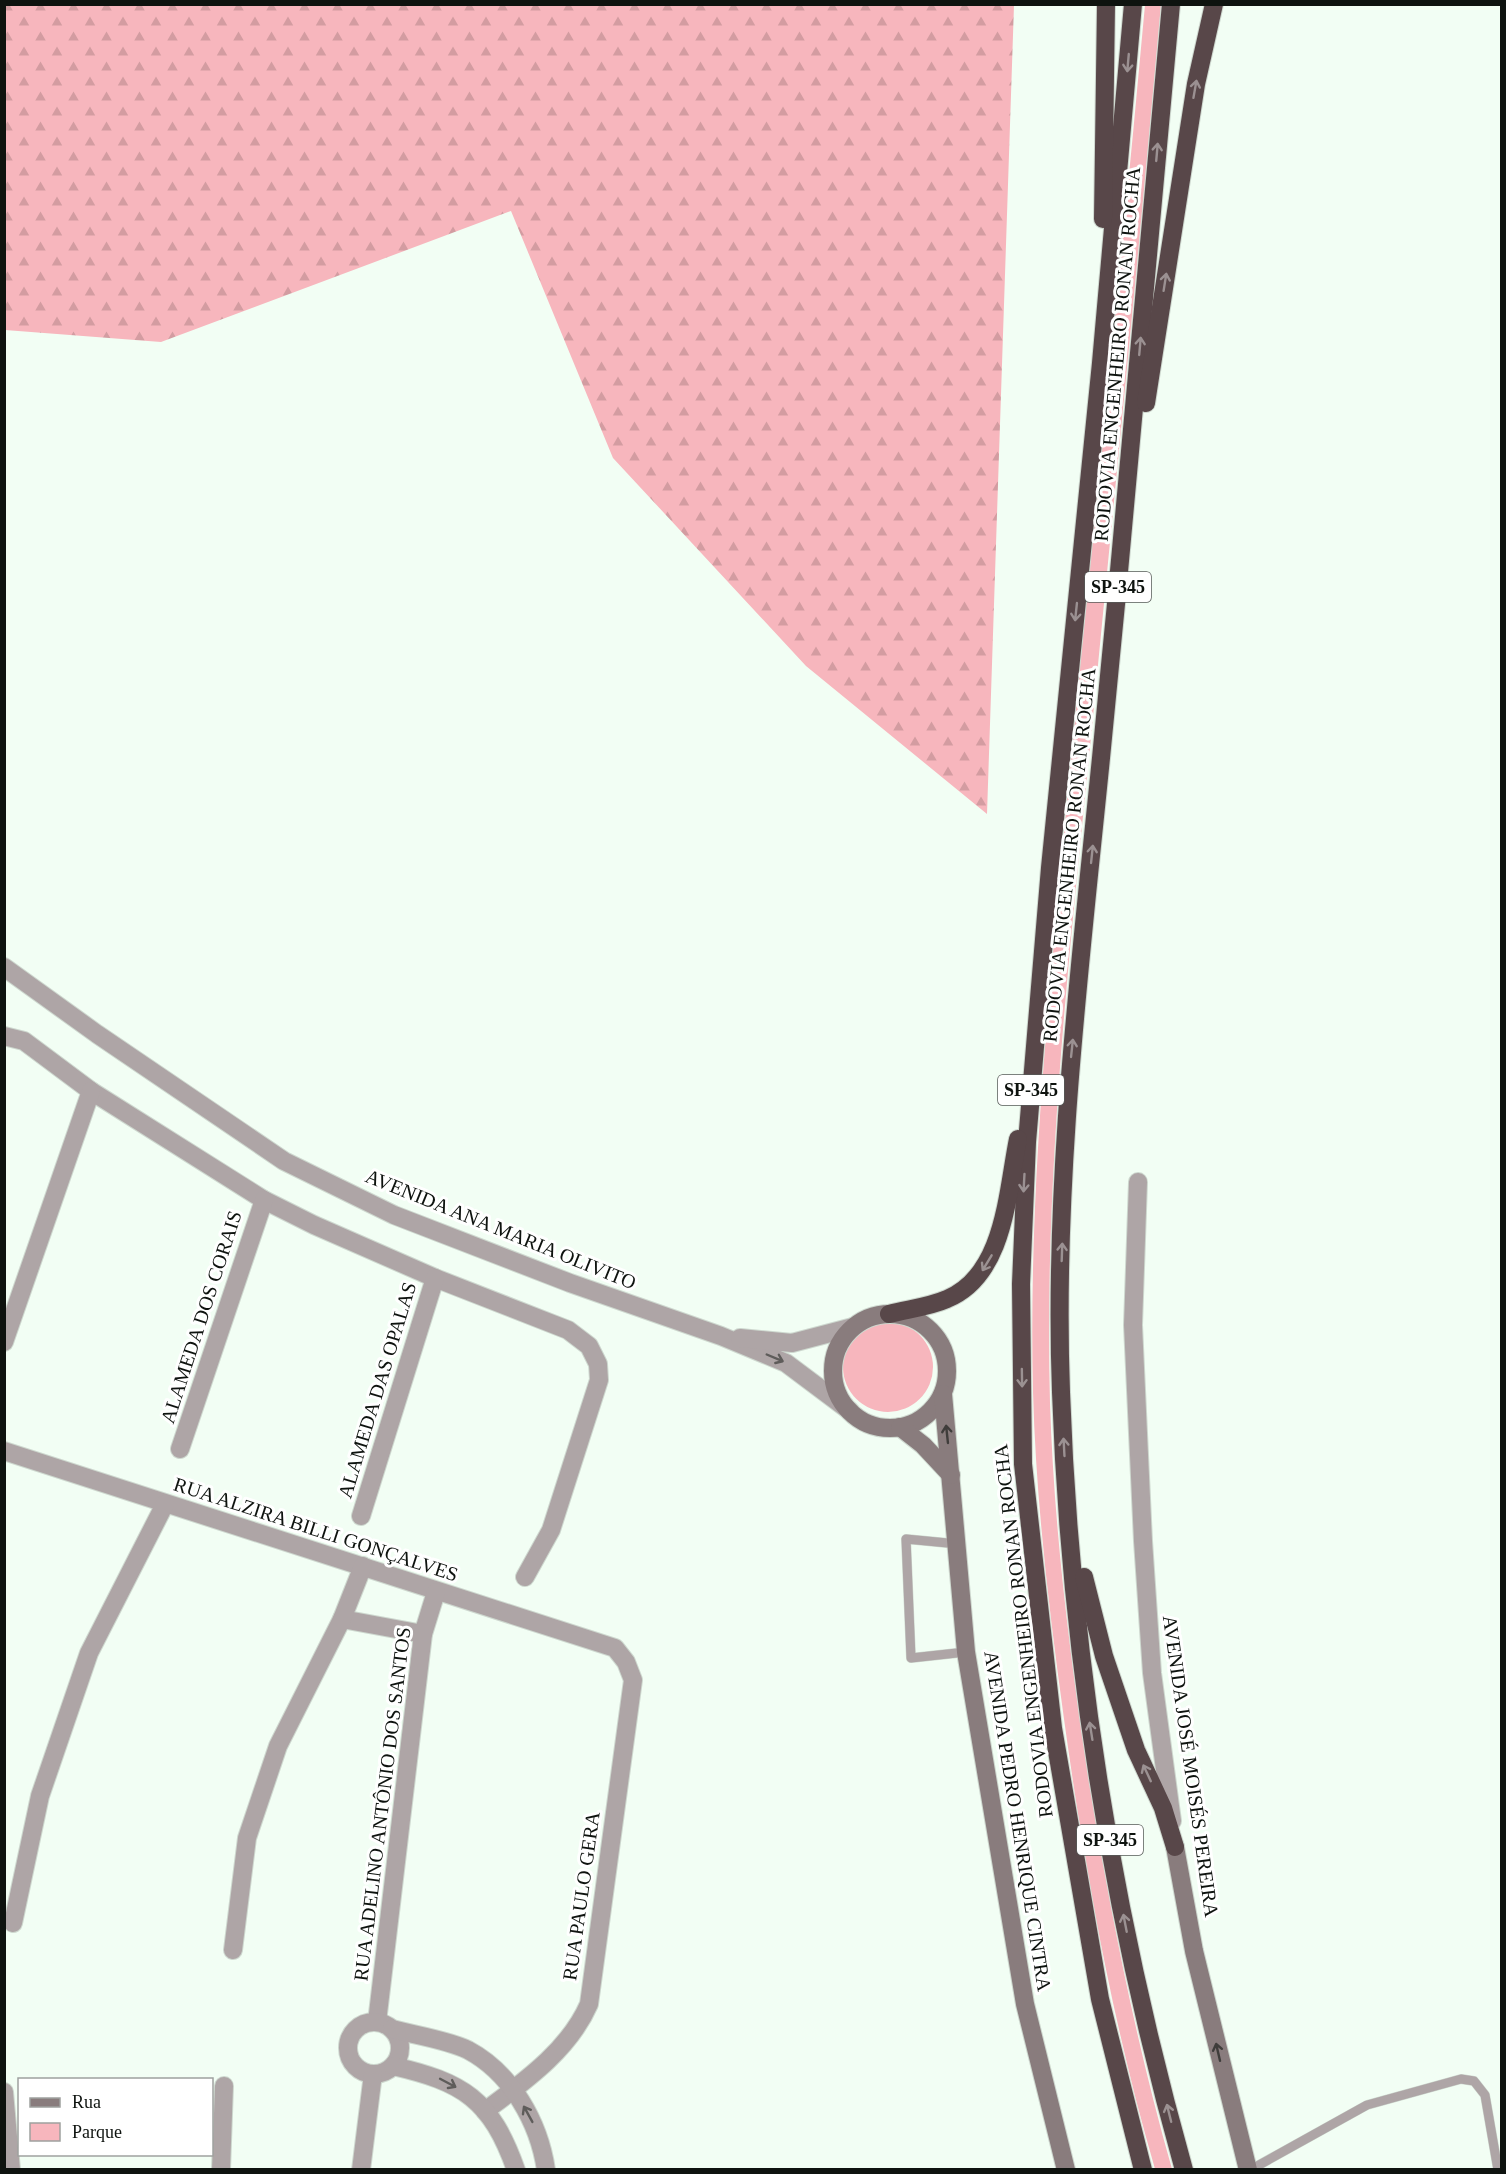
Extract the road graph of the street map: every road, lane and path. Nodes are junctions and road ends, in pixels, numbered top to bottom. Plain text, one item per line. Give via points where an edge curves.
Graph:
1 (1106, 4) edge
2 (1133, 4) edge
3 (1170, 4) edge
4 (1214, 4) edge
5 (1101, 363) junction
6 (1120, 568) junction
7 (4, 967) edge
8 (4, 1036) edge
9 (1033, 1064) junction
10 (91, 1091) junction
11 (1138, 1182) dead end
12 (264, 1200) junction
13 (435, 1278) junction
14 (889, 1314) junction
15 (853, 1327) junction
16 (721, 1336) junction
17 (4, 1342) edge
18 (943, 1394) junction
19 (850, 1411) junction
20 (900, 1427) junction
21 (180, 1449) dead end
22 (4, 1452) edge
23 (951, 1474) junction
24 (165, 1504) junction
25 (1067, 1505) junction
26 (362, 1516) dead end
27 (958, 1544) junction
28 (363, 1566) junction
29 (525, 1577) dead end
30 (436, 1592) junction
31 (342, 1619) junction
32 (423, 1634) junction
33 (615, 1648) joint
34 (966, 1652) junction
35 (1175, 1847) junction
36 (13, 1923) dead end
37 (233, 1950) dead end
38 (385, 2026) junction
39 (393, 2066) junction
40 (374, 2074) junction
41 (224, 2086) dead end
42 (513, 2090) junction
43 (4, 2092) edge
44 (485, 2111) junction
45 (11, 2169) edge
46 (221, 2169) edge
47 (361, 2169) edge
48 (516, 2169) edge
49 (546, 2169) edge
50 (1066, 2169) edge
51 (1143, 2169) edge
52 (1184, 2169) edge
53 (1249, 2169) edge
54 (1498, 2169) edge

1 - 5 highway
2 -> 5 highway, RODOVIA ENGENHEIRO RONAN ROCHA / SP-345
6 -> 3 highway, RODOVIA ENGENHEIRO RONAN ROCHA / SP-345
6 -> 4 highway via 1196,84
5 -> 9 highway, RODOVIA ENGENHEIRO RONAN ROCHA / SP-345
25 -> 6 highway, RODOVIA ENGENHEIRO RONAN ROCHA / SP-345 via 1060,1387 1070,1067
7 - 16 street, AVENIDA ANA MARIA OLIVITO via 284,1161 394,1215
8 - 10 street via 24,1041
9 -> 14 highway via 991,1258 973,1282 949,1299
9 -> 51 highway, RODOVIA ENGENHEIRO RONAN ROCHA / SP-345 via 1021,1284 1023,1464 1063,1799 1100,1999
10 - 12 street
10 - 17 street
11 - 35 street, AVENIDA JOSÉ MOISÉS PEREIRA via 1133,1325 1143,1541 1152,1673
12 - 13 street
12 - 21 street, ALAMEDA DOS CORAIS
13 - 26 street, ALAMEDA DAS OPALAS
13 - 29 street via 567,1330 589,1346 598,1364 599,1380 551,1530
14 - 15 street via 870,1317
14 - 18 street via 908,1316 938,1339 947,1366
15 - 16 street, AVENIDA ANA MARIA OLIVITO via 792,1343
15 - 19 street via 834,1359 833,1378
16 -> 19 street, AVENIDA ANA MARIA OLIVITO via 786,1364
18 - 20 street via 933,1410
23 -> 18 street, AVENIDA PEDRO HENRIQUE CINTRA
19 - 20 street via 873,1425
20 - 23 street
22 - 24 street, RUA ALZIRA BILLI GONÇALVES
23 - 27 street, AVENIDA PEDRO HENRIQUE CINTRA
24 - 28 street, RUA ALZIRA BILLI GONÇALVES
24 - 36 street via 89,1653 40,1796
35 -> 25 highway via 1104,1656
52 -> 25 highway, RODOVIA ENGENHEIRO RONAN ROCHA / SP-345 via 1147,2028 1118,1888 1087,1703
27 - 34 street, AVENIDA PEDRO HENRIQUE CINTRA
27 - 34 lane via 906,1539 911,1658
28 - 30 street, RUA ALZIRA BILLI GONÇALVES
28 - 31 street
30 - 32 street, RUA ADELINO ANTÔNIO DOS SANTOS
30 - 33 street, RUA ALZIRA BILLI GONÇALVES
31 - 32 street
31 - 37 street via 278,1746 247,1838
32 - 38 street, RUA ADELINO ANTÔNIO DOS SANTOS
33 - 42 street, RUA PAULO GERA via 633,1680 590,2004 579,2027 563,2046
34 - 50 street, AVENIDA PEDRO HENRIQUE CINTRA via 1025,2004
53 -> 35 street, AVENIDA JOSÉ MOISÉS PEREIRA via 1194,1951
38 - 39 street via 397,2036 400,2052
38 - 40 street via 369,2023 354,2031 348,2046 358,2068
38 - 42 street via 466,2049 494,2068
39 - 40 street
39 -> 44 street via 434,2075 469,2094
40 - 47 street
41 - 46 street
42 - 44 street, RUA PAULO GERA
49 -> 42 street via 543,2147
43 - 45 street
44 - 48 street via 507,2144
53 - 54 lane via 1366,2105 1461,2079 1474,2081 1485,2095

